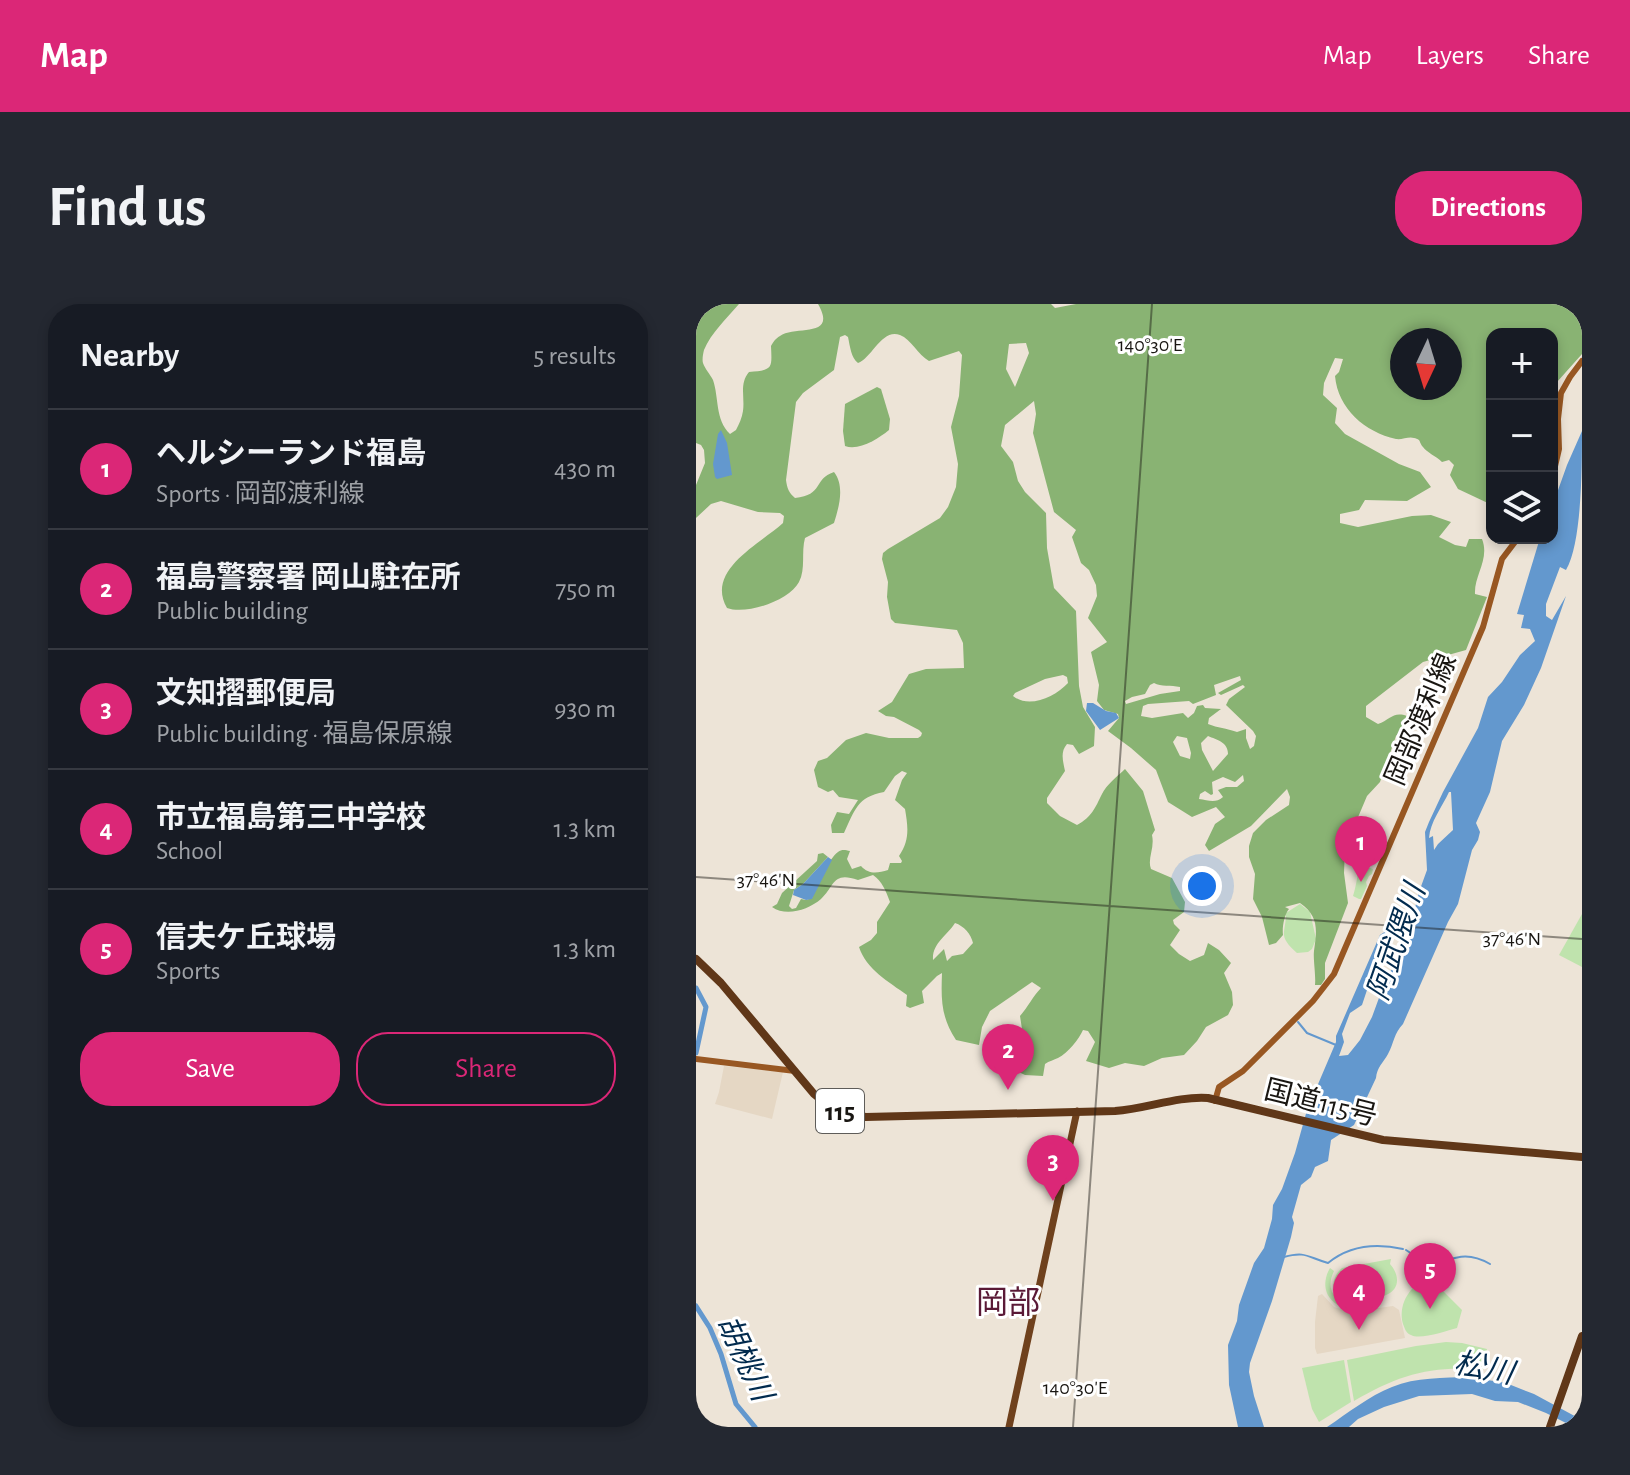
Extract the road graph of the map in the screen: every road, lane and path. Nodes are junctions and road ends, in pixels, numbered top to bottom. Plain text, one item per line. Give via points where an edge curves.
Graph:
1 (1582, 361) edge
2 (1554, 472) edge
3 (1513, 544) edge
4 (696, 959) edge
5 (696, 1059) edge
6 (795, 1071) junction
7 (1215, 1101) junction
8 (1077, 1113) junction
9 (1582, 1158) edge
10 (1582, 1336) edge
11 (1582, 1349) edge
12 (1567, 1384) junction
13 (1009, 1427) edge
14 (1552, 1427) edge

1 - 2 main road via 1561,393
3 - 7 main road, 岡部渡利線 via 1502,559 1483,627 1334,974 1250,1064 1219,1087
4 - 6 highway, 国道115号 / 115
5 - 6 main road
6 - 8 highway, 国道115号 / 115 via 830,1107 852,1115
7 - 8 highway, 国道115号 / 115 via 1191,1097
7 - 9 highway, 国道115号 / 115 via 1367,1138
8 - 13 main road
10 - 12 highway
11 - 12 highway
12 - 14 highway

